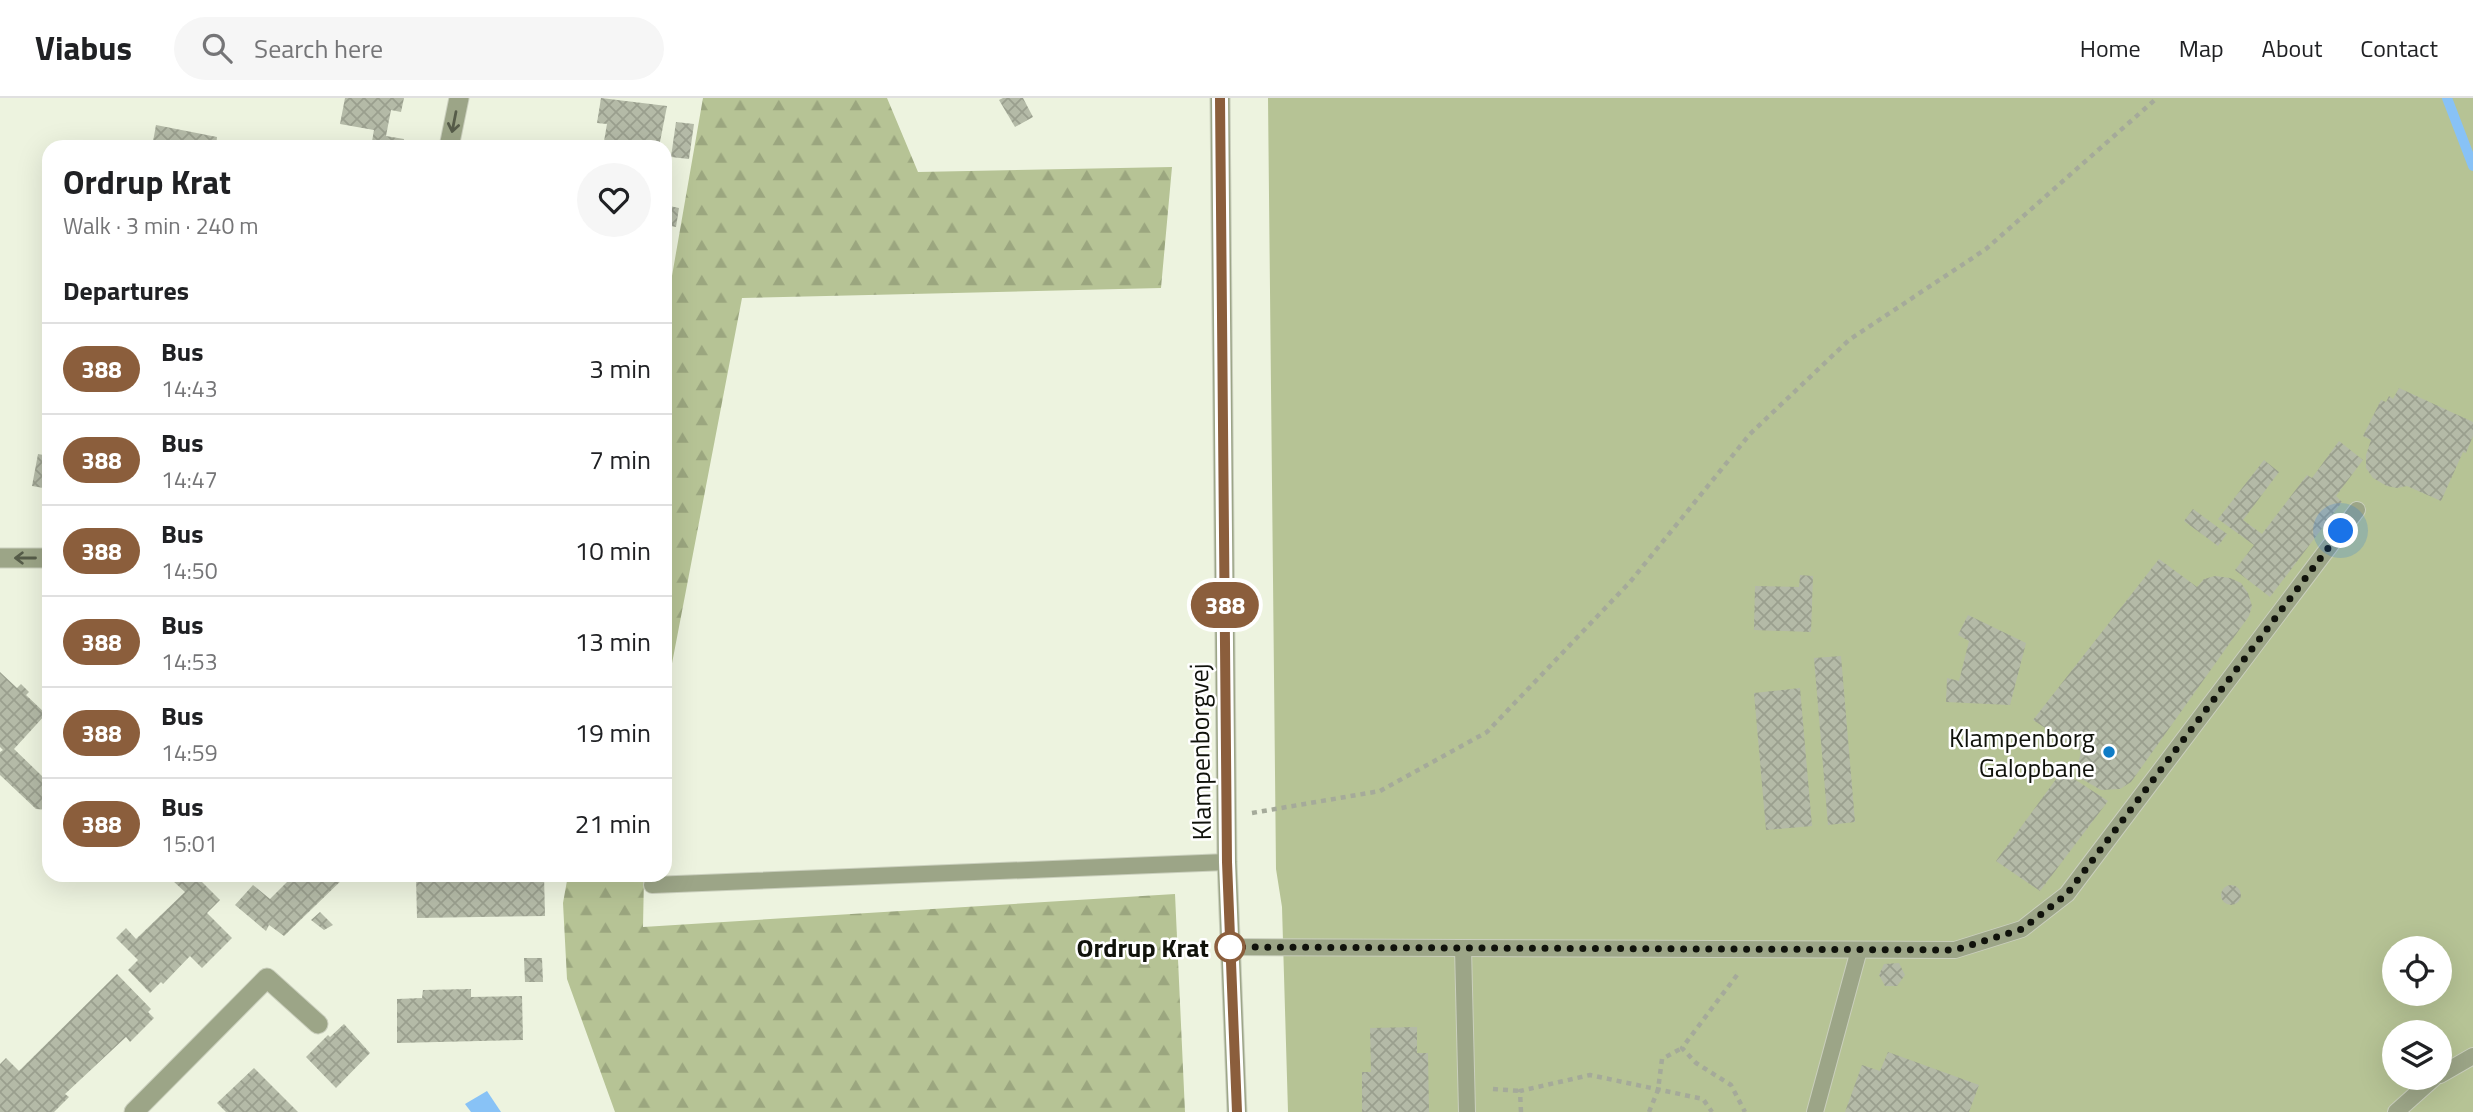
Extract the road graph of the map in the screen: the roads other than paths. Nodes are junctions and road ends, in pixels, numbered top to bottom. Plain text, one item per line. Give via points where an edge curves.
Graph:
1 (459, 98) edge
2 (1220, 98) edge
3 (450, 140) edge
4 (2357, 510) dead end
5 (0, 558) edge
6 (42, 558) edge
7 (1227, 862) junction
8 (652, 885) dead end
9 (1230, 947) junction
10 (1463, 948) junction
11 (1858, 950) junction
12 (318, 1024) dead end
13 (2473, 1056) edge
14 (2452, 1068) edge
15 (2421, 1090) edge
16 (134, 1112) edge
17 (1237, 1112) edge
18 (1467, 1112) edge
19 (1815, 1112) edge
20 (2396, 1112) edge

1 -> 3 street
2 - 7 street, Klampenborgvej
4 - 11 lane via 2067,894 2022,929 1955,950
6 -> 5 street
7 - 8 lane
7 - 9 street, Klampenborgvej
9 - 10 lane
9 - 17 street, Klampenborgvej
10 - 11 lane
10 - 18 lane
11 - 19 lane
12 - 16 street via 267,978
13 - 14 lane
15 - 20 lane

